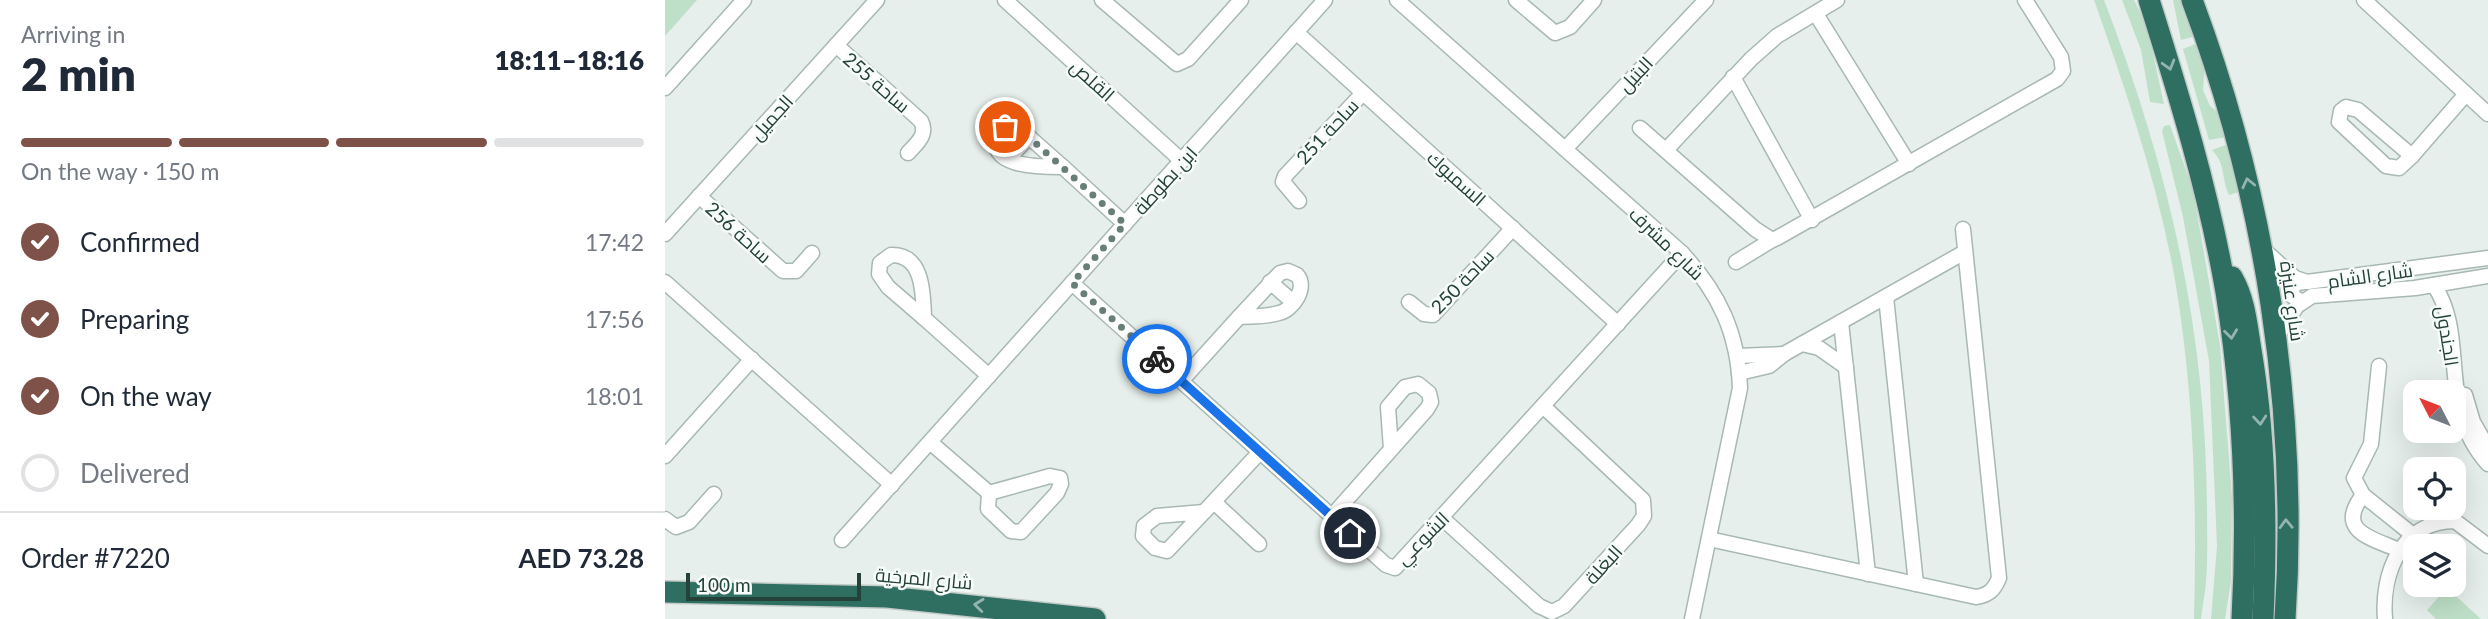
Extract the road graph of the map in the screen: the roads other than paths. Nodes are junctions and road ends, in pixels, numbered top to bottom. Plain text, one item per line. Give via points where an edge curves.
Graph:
1 (744, 0) edge
2 (877, 0) edge
3 (1005, 0) edge
4 (1102, 0) edge
5 (1241, 0) edge
6 (1325, 0) edge
7 (1397, 0) edge
8 (1516, 0) edge
9 (1594, 0) edge
10 (1706, 0) edge
11 (1837, 0) edge
12 (2025, 0) edge
13 (2149, 0) edge
14 (2192, 0) edge
15 (2364, 0) edge
16 (1816, 14) junction
17 (1296, 32) junction
18 (836, 45) junction
19 (1733, 77) junction
20 (665, 88) edge
21 (1363, 93) junction
22 (2466, 94) junction
23 (2488, 114) edge
24 (1640, 128) dead end
25 (1030, 136) junction
26 (1565, 149) junction
27 (1666, 150) junction
28 (908, 153) dead end
29 (2412, 156) junction
30 (1008, 159) junction
31 (1182, 161) junction
32 (1909, 164) junction
33 (1063, 167) junction
34 (699, 196) junction
35 (1299, 201) dead end
36 (1812, 220) junction
37 (1125, 224) junction
38 (1513, 228) junction
39 (1963, 229) dead end
40 (665, 234) edge
41 (1772, 240) junction
42 (2263, 249) junction
43 (812, 253) dead end
44 (1682, 253) junction
45 (1963, 253) junction
46 (2488, 258) edge
47 (1736, 261) dead end
48 (2220, 262) junction
49 (2488, 276) edge
50 (665, 282) edge
51 (1270, 282) junction
52 (2304, 282) junction
53 (2453, 282) junction
54 (1072, 283) junction
55 (2434, 285) junction
56 (1886, 297) junction
57 (2301, 301) junction
58 (1293, 302) junction
59 (1409, 302) dead end
60 (1239, 317) junction
61 (924, 318) dead end
62 (1841, 322) junction
63 (1618, 324) junction
64 (2276, 338) junction
65 (1803, 344) junction
66 (1784, 354) junction
67 (1738, 356) junction
68 (752, 359) junction
69 (2379, 366) dead end
70 (1846, 367) junction
71 (1739, 373) junction
72 (989, 376) junction
73 (1182, 380) junction
74 (1544, 407) junction
75 (930, 442) junction
76 (2488, 448) edge
77 (1391, 449) dead end
78 (1260, 452) junction
79 (665, 456) edge
80 (2488, 464) edge
81 (892, 485) junction
82 (989, 493) junction
83 (714, 494) dead end
84 (2363, 495) junction
85 (1332, 516) junction
86 (1443, 518) junction
87 (665, 519) edge
88 (2412, 534) edge
89 (2415, 534) edge
90 (1709, 539) junction
91 (842, 540) dead end
92 (1259, 544) dead end
93 (2403, 546) edge
94 (2488, 546) edge
95 (2399, 551) junction
96 (1868, 574) junction
97 (1916, 584) junction
98 (665, 592) edge
99 (734, 592) junction
100 (665, 606) edge
101 (1095, 619) edge
102 (1692, 619) edge
103 (2242, 619) edge
104 (2263, 619) edge
105 (2285, 619) edge
106 (2385, 619) edge

1 - 20 street
2 - 18 street, الجميل
3 - 31 street, القلص
4 - 5 street via 1177,64 1188,59
6 - 17 street, ابن بطوطة
7 - 26 street, شارع مشرف
8 - 9 street via 1555,33 1570,27
10 - 26 street, البتيل
11 - 16 street
12 - 32 street via 2061,57 2063,71 2057,79
13 -> 48 highway
42 -> 14 highway, شارع عنيزة via 2232,119
15 - 22 street
16 - 19 street via 1777,36
16 - 32 street
17 - 21 street, السمبوك
17 - 31 street, ابن بطوطة
18 - 28 street, ساحة 255 via 921,121 922,137
18 - 34 street, الجميل
19 - 27 street
19 - 36 street
21 - 35 street, ساحة 251 via 1285,176 1286,189
21 - 38 street, السمبوك
22 - 23 street
22 - 29 street
24 - 27 street
25 - 30 street
25 - 30 street via 1013,126 1000,131 996,144
25 - 33 street
26 - 44 street, شارع مشرف
27 - 41 street
29 - 29 street via 2399,168 2386,166 2339,122 2341,111 2346,107 2358,110
30 - 33 street via 1026,167
31 - 37 street, ابن بطوطة
32 - 36 street
33 - 37 street
34 - 40 street, الجميل
34 - 43 street, ساحة 256 via 783,271 796,271
36 - 41 street
37 - 54 street, ابن بطوطة
38 - 59 street, ساحة 250 via 1433,315
38 - 63 street, السمبوك
39 - 45 street
41 - 47 street
42 - 52 street, شارع الشام
42 - 64 highway, شارع عنيزة
44 - 63 street, الشوعي
44 - 67 street, شارع مشرف via 1716,295
45 - 56 street
45 - 97 street via 1999,578 1986,596 1976,597
46 - 52 street, شارع الشام
48 -> 103 highway via 2244,477
48 -> 104 highway via 2235,281 2245,311 2256,380 2265,510
49 - 53 street, شارع الشام
50 - 68 street
51 - 58 street
51 - 58 street via 1280,273 1297,275 1302,285
51 - 60 street
52 - 57 street via 2296,283 2291,292
53 - 55 street, شارع الشام
53 - 76 street, الجندول via 2465,395
54 - 72 street, ابن بطوطة
54 - 73 street, الشوعي
55 - 57 street, شارع الشام via 2312,296
55 - 80 street, الجندول via 2446,310 2459,410 2468,436
56 - 62 street
56 - 97 street
57 - 64 street
58 - 60 street via 1276,314
60 - 73 street
61 - 72 street
62 - 65 street
62 - 70 street
63 - 74 street, الشوعي
105 -> 64 highway, شارع عنيزة via 2287,531
65 - 66 street
65 - 70 street via 1819,348
66 - 67 street
66 - 71 street via 1769,366
67 - 71 street, شارع مشرف
68 - 79 street
68 - 81 street
69 - 84 street via 2371,444 2354,478
70 - 96 street
71 - 90 street, شارع مشرف via 1736,416
72 - 75 street, ابن بطوطة
73 - 78 street, الشوعي
74 - 86 street, الشوعي
74 - 86 street, البغلة via 1643,500 1644,516 1638,525 1564,606 1552,612 1539,606
75 - 81 street, ابن بطوطة
75 - 82 street
77 - 85 street
78 - 85 street, الشوعي
78 - 92 street via 1209,507
81 - 91 street, ابن بطوطة
82 - 82 street via 1050,476 1062,481 1021,532 1011,531 992,514 987,505
83 - 87 street via 684,526 676,527
84 - 88 street
84 - 95 street via 2353,508 2357,530
85 - 86 street, الشوعي via 1395,568
89 - 94 street via 2433,524 2455,521
90 - 96 street
90 - 102 street, شارع مشرف
93 - 95 street
95 - 106 street via 2387,578
96 - 97 street
98 - 99 highway, شارع المرخية
99 - 100 highway via 704,603
101 -> 99 highway, شارع المرخية via 887,597

